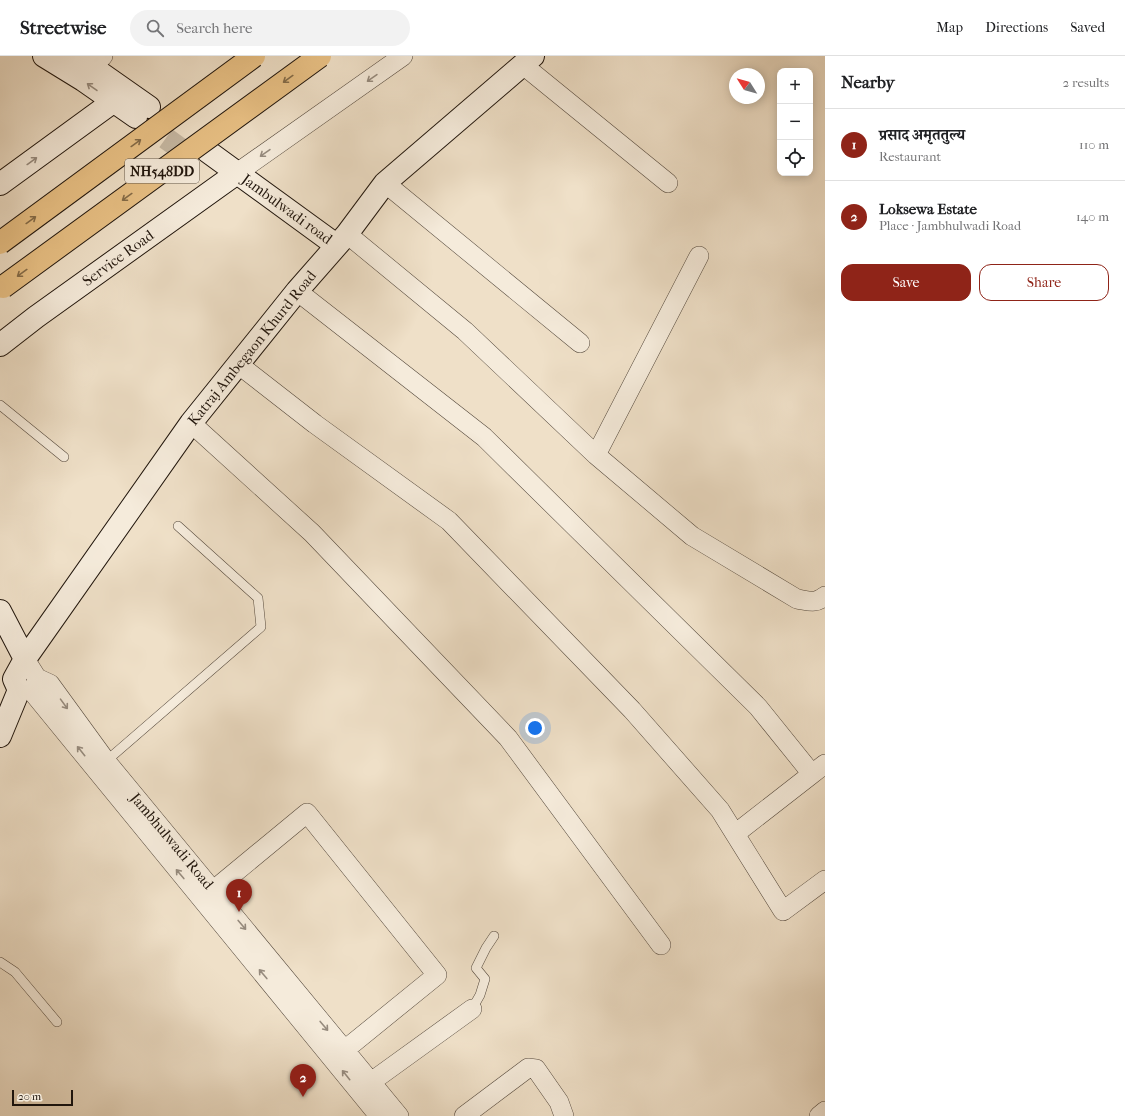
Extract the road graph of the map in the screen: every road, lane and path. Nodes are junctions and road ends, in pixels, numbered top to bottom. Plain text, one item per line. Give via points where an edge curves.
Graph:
1 (44, 56) edge
2 (74, 56) edge
3 (254, 56) edge
4 (320, 56) edge
5 (403, 56) edge
6 (528, 60) edge
7 (98, 62) edge
8 (114, 102) junction
9 (202, 156) tunnel mouth
10 (231, 177) junction
11 (385, 183) junction
12 (668, 183) dead end
13 (0, 184) edge
14 (342, 240) junction
15 (0, 243) edge
16 (699, 256) dead end
17 (3, 287) dead end
18 (297, 290) junction
19 (580, 343) dead end
20 (0, 345) edge
21 (238, 364) junction
22 (0, 405) edge
23 (191, 423) junction
24 (596, 455) junction
25 (64, 457) dead end
26 (178, 526) dead end
27 (825, 596) edge
28 (0, 611) edge
29 (24, 659) junction
30 (7, 684) edge
31 (0, 736) edge
32 (101, 766) junction
33 (818, 769) edge
34 (735, 834) junction
35 (825, 880) edge
36 (208, 896) junction
37 (494, 936) dead end
38 (660, 945) dead end
39 (0, 962) edge
40 (472, 1009) joint
41 (57, 1022) dead end
42 (339, 1055) junction
43 (366, 1087) junction
44 (825, 1111) edge
45 (379, 1116) edge
46 (399, 1116) edge
47 (464, 1116) edge
48 (564, 1116) edge
49 (820, 1116) edge

8 -> 1 street
2 - 7 street
15 -> 3 highway, NH548DD, bridge
4 -> 17 highway, NH548DD, bridge
5 -> 10 street
6 - 11 street, Katraj Ambegaon Khurd Road
6 - 12 street
7 - 8 street via 142,112
13 -> 8 street
9 - 10 street, Jambulwadi road
10 - 14 street, Jambulwadi road
10 - 20 street, Service Road
11 - 14 street, Katraj Ambegaon Khurd Road
11 - 19 street
14 - 18 street, Katraj Ambegaon Khurd Road
14 - 24 street via 465,331
16 - 24 street
18 - 21 street, Katraj Ambegaon Khurd Road
18 - 33 street via 484,437
21 - 23 street, Katraj Ambegaon Khurd Road
21 - 34 street via 315,424 449,521 632,710 720,810
22 - 25 lane
23 - 29 street, Katraj Ambegaon Khurd Road
23 - 38 street via 312,533 508,738
24 - 27 street via 692,536 797,599 818,601
26 - 32 lane via 258,598 261,627
28 - 29 street, Jambhulwadi Road
29 - 30 street, Katraj Ambegaon Khurd Road
29 - 32 street, Jambhulwadi Road via 37,678 34,694
30 - 31 street, Katraj Ambegaon Khurd Road via 19,690
32 - 36 street, Jambhulwadi Road
33 - 34 street
34 - 35 street via 784,911
36 - 42 street, Jambhulwadi Road
36 - 42 street via 307,813 437,975
37 - 40 lane via 476,968 485,979
39 - 41 lane via 15,972
40 - 43 street
42 - 43 street, Jambhulwadi Road
43 - 45 street, Jambhulwadi Road
43 - 46 street, Jambhulwadi Road
44 - 49 street
47 - 48 street via 528,1068 536,1069 559,1102

